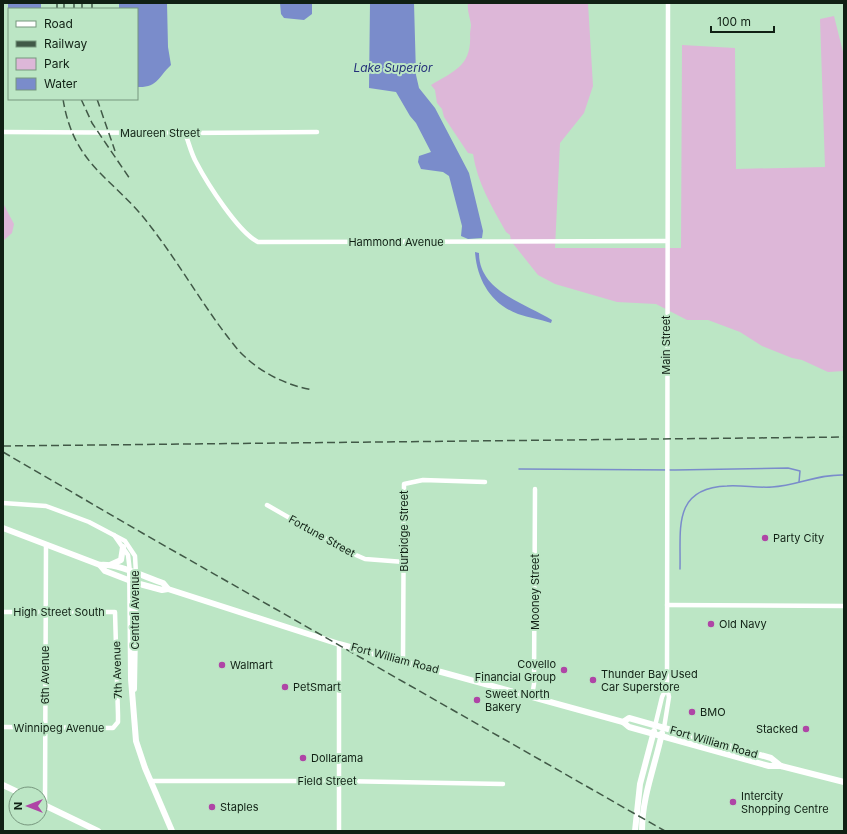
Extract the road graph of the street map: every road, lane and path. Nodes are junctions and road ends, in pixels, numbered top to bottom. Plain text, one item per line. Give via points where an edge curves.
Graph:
1 (668, 3) edge
2 (3, 132) edge
3 (316, 132) dead end
4 (185, 133) junction
5 (667, 241) junction
6 (485, 482) dead end
7 (535, 489) dead end
8 (3, 503) edge
9 (267, 505) dead end
10 (3, 528) edge
11 (113, 534) junction
12 (46, 545) junction
13 (124, 547) junction
14 (404, 562) junction
15 (100, 565) junction
16 (110, 566) junction
17 (133, 573) junction
18 (133, 581) junction
19 (168, 589) junction
20 (667, 605) junction
21 (844, 606) edge
22 (3, 612) edge
23 (45, 612) junction
24 (115, 612) joint
25 (339, 644) junction
26 (403, 660) junction
27 (667, 687) junction
28 (532, 696) junction
29 (623, 722) junction
30 (656, 726) junction
31 (44, 727) junction
32 (114, 727) joint
33 (3, 728) edge
34 (664, 728) junction
35 (653, 734) junction
36 (662, 737) junction
37 (781, 766) junction
38 (150, 781) junction
39 (339, 781) junction
40 (844, 782) edge
41 (503, 784) dead end
42 (43, 786) edge
43 (48, 806) edge
44 (168, 824) junction
45 (98, 831) edge
46 (169, 831) edge
47 (172, 831) edge
48 (339, 831) edge
49 (635, 831) edge
50 (642, 831) edge

1 - 5 street, Main Street
2 - 4 street, Maureen Street
3 - 4 street, Maureen Street
4 - 5 street, Hammond Avenue via 195,161 211,188 247,234 258,242
5 - 20 street, Main Street
6 - 14 street, Burbidge Street via 423,480 404,484
7 - 28 street, Mooney Street
8 - 11 street, Central Avenue via 46,506
9 - 14 street, Fortune Street via 360,556 372,560
10 - 12 main road, Fort William Road
11 - 13 street, Central Avenue
11 - 17 street, Central Avenue via 125,540 130,547 134,556
12 - 15 main road, Fort William Road
12 - 23 street, 6th Avenue
13 - 16 main road via 121,560
13 - 17 street, Central Avenue
14 - 26 street, Burbidge Street
15 - 16 main road, Fort William Road
15 - 18 main road, Fort William Road via 105,571
16 - 17 main road, Fort William Road
17 - 18 main road, Central Avenue
17 - 19 main road, Fort William Road via 163,584
18 - 19 main road, Fort William Road via 162,590
18 - 38 main road, Central Avenue via 131,679 138,748
19 - 25 main road, Fort William Road
20 - 21 street
20 - 27 street, Main Street
22 - 23 street, High Street South
23 - 24 street, High Street South
23 - 31 street, 6th Avenue
24 - 32 street, 7th Avenue via 118,722
25 - 26 main road, Fort William Road
25 - 39 street
26 - 28 main road, Fort William Road
27 - 30 street, Main Street via 662,697
27 - 34 street, Main Street
28 - 29 main road, Fort William Road
29 - 30 main road, Fort William Road via 629,718
29 - 35 main road, Fort William Road via 629,727
30 - 34 main road, Fort William Road
30 - 35 main road
31 - 32 street, Winnipeg Avenue
31 - 33 street, Winnipeg Avenue
31 - 42 street, 6th Avenue
34 - 36 main road
34 - 37 main road, Fort William Road via 771,758
35 - 36 main road, Fort William Road
35 - 49 main road via 640,784
36 - 37 main road, Fort William Road via 769,766
36 - 50 main road via 645,799
37 - 40 main road, Fort William Road
38 - 39 street, Field Street
38 - 44 main road, Central Avenue
39 - 41 street, Field Street
39 - 48 street
43 - 45 main road
44 - 46 main road, Central Avenue
44 - 47 main road, Central Avenue

